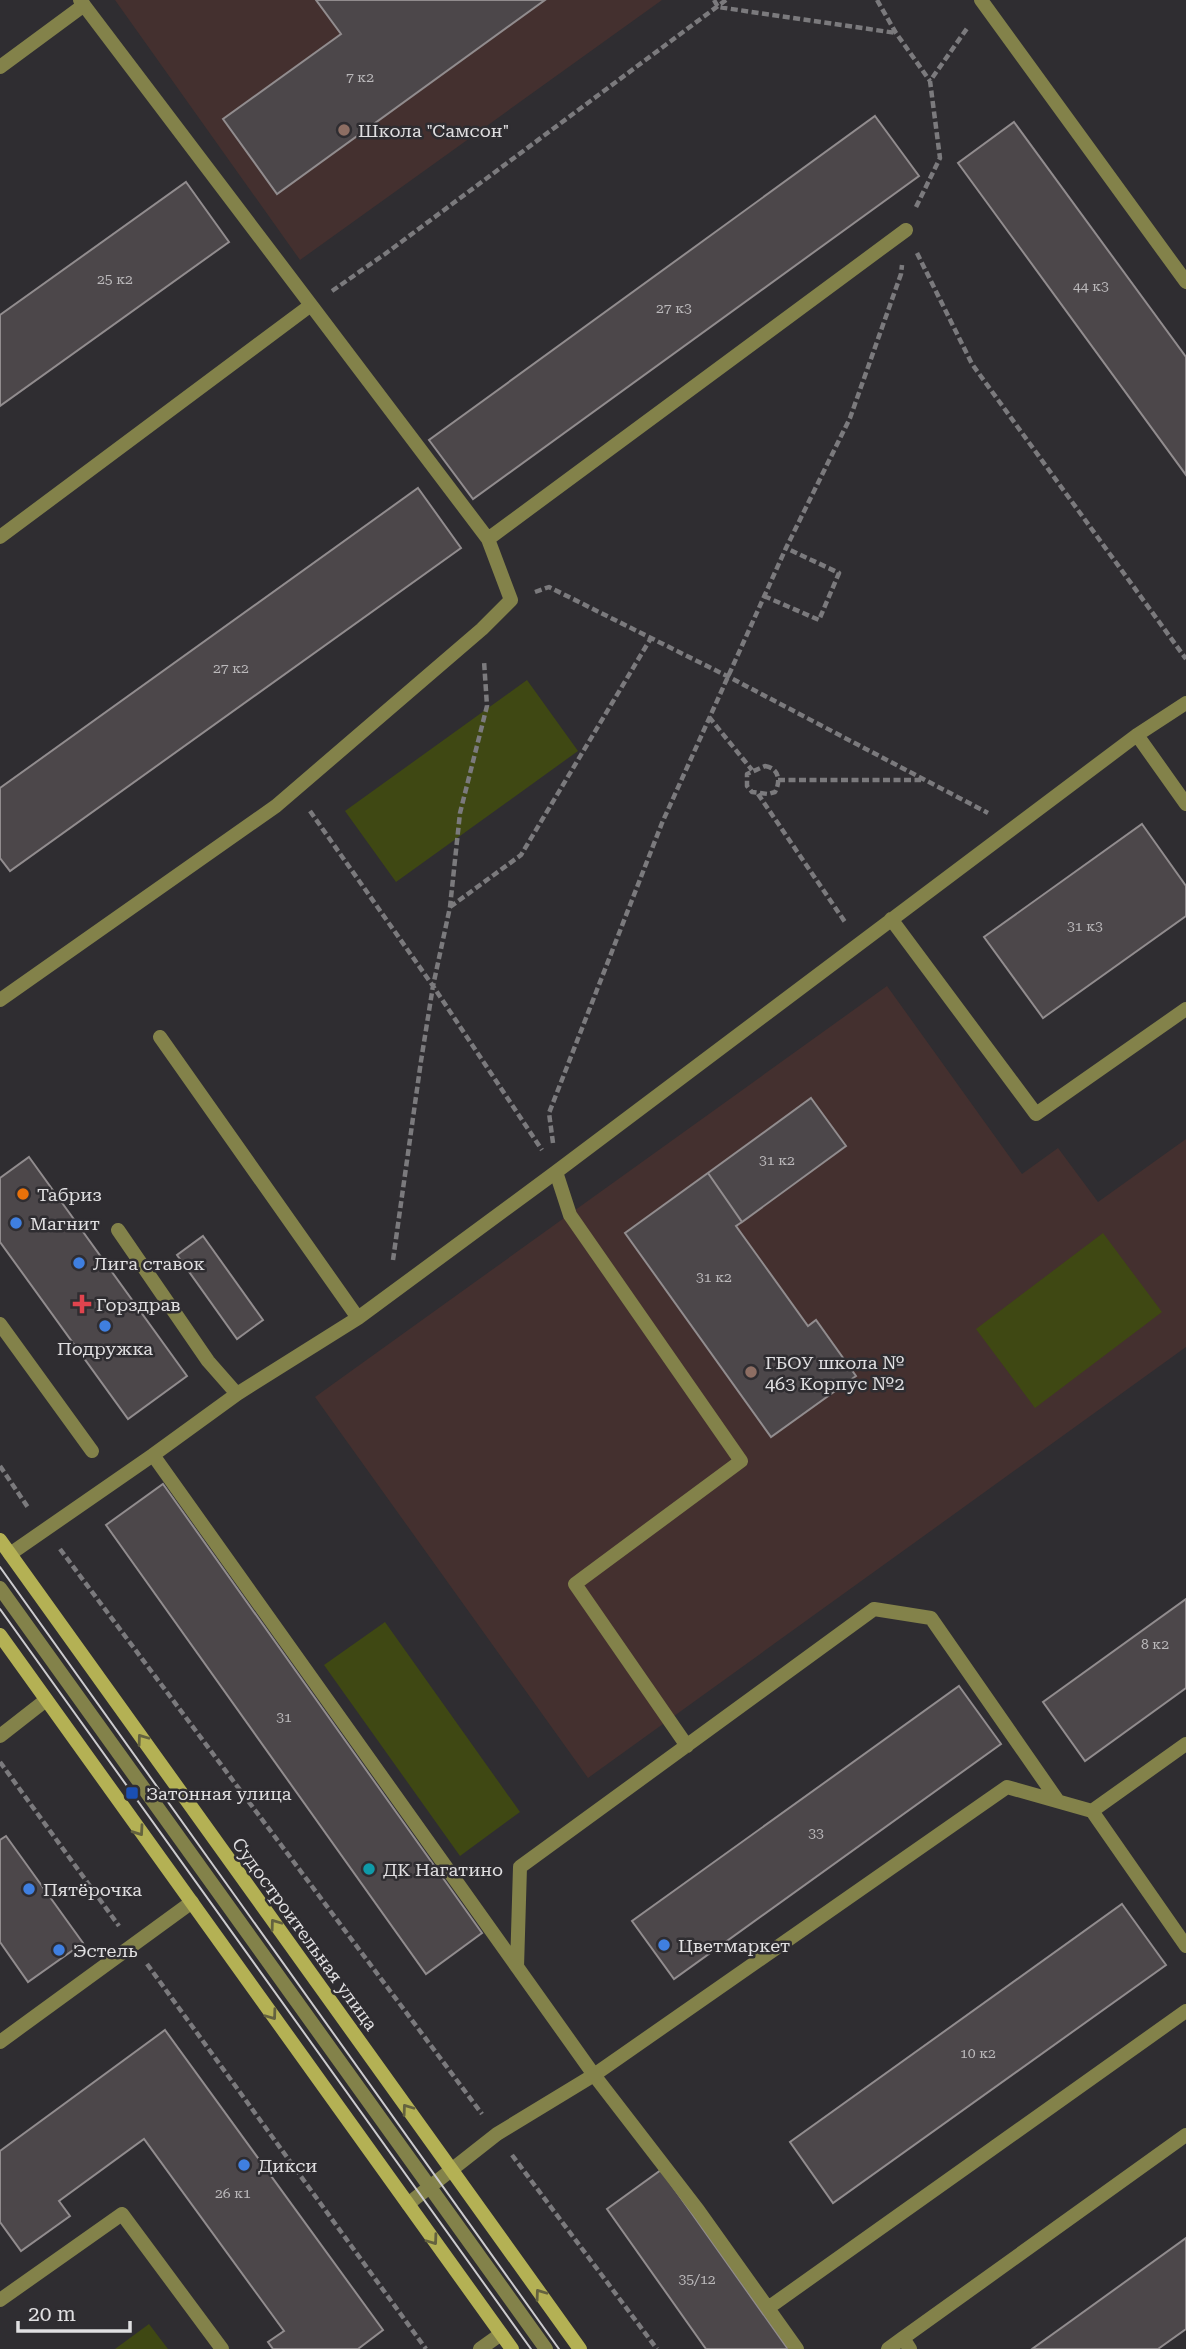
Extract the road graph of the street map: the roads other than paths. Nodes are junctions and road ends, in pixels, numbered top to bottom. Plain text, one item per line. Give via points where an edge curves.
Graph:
1 (983, 2) edge
2 (82, 3) edge
3 (0, 67) edge
4 (906, 230) road end
5 (1186, 282) edge
6 (311, 305) junction
7 (0, 537) edge
8 (488, 539) junction
9 (1186, 703) edge
10 (1137, 735) junction
11 (1186, 804) edge
12 (891, 919) junction
13 (0, 1000) edge
14 (1186, 1009) edge
15 (160, 1037) dead end
16 (556, 1172) junction
17 (118, 1230) dead end
18 (358, 1318) junction
19 (0, 1324) edge
20 (237, 1394) junction
21 (92, 1451) dead end
22 (153, 1455) junction
23 (0, 1540) edge
24 (10, 1554) junction
25 (0, 1588) edge
26 (0, 1635) edge
27 (46, 1700) junction
28 (0, 1736) edge
29 (1186, 1744) edge
30 (687, 1746) junction
31 (1058, 1801) junction
32 (1091, 1811) junction
33 (192, 1902) junction
34 (1186, 1946) edge
35 (517, 1967) junction
36 (1186, 2011) edge
37 (0, 2042) edge
38 (594, 2075) junction
39 (1186, 2135) edge
40 (451, 2170) junction
41 (429, 2187) junction
42 (408, 2204) junction
43 (0, 2300) edge
44 (768, 2308) junction
45 (501, 2334) junction
46 (907, 2344) edge
47 (222, 2349) edge
48 (481, 2349) edge
49 (512, 2349) edge
50 (546, 2349) edge
51 (580, 2349) edge
52 (797, 2349) edge
53 (888, 2349) edge

1 - 5 lane
2 - 3 lane
2 - 6 lane
4 - 8 lane
6 - 7 lane
6 - 8 lane
8 - 13 lane via 511,600 482,629 295,790
9 - 10 lane
10 - 11 lane
10 - 12 lane
12 - 14 lane via 1036,1114
12 - 16 lane
15 - 18 lane
16 - 18 lane
16 - 30 lane via 570,1214 741,1461 575,1584
17 - 20 lane via 208,1361
18 - 20 lane
19 - 21 lane
20 - 22 lane
22 - 24 lane
22 - 35 lane
23 - 24 street, Судостроительная улица
40 -> 24 street, Судостроительная улица
25 - 41 lane
26 - 27 street
27 - 28 lane
27 -> 33 street
29 - 32 lane
30 - 31 lane via 874,1609 931,1618
30 - 35 lane via 520,1867
31 - 32 lane
31 - 38 lane via 1007,1787
32 - 34 lane
33 - 37 lane
33 -> 42 street
35 - 38 lane
36 - 44 lane
38 - 40 lane via 497,2134
38 - 44 lane
39 - 46 lane
40 - 41 lane
51 -> 40 street, Судостроительная улица
41 - 42 lane
41 - 50 lane
42 -> 45 street
43 - 47 lane via 121,2214
44 - 52 lane
45 - 48 lane
45 - 49 street
46 - 53 lane

